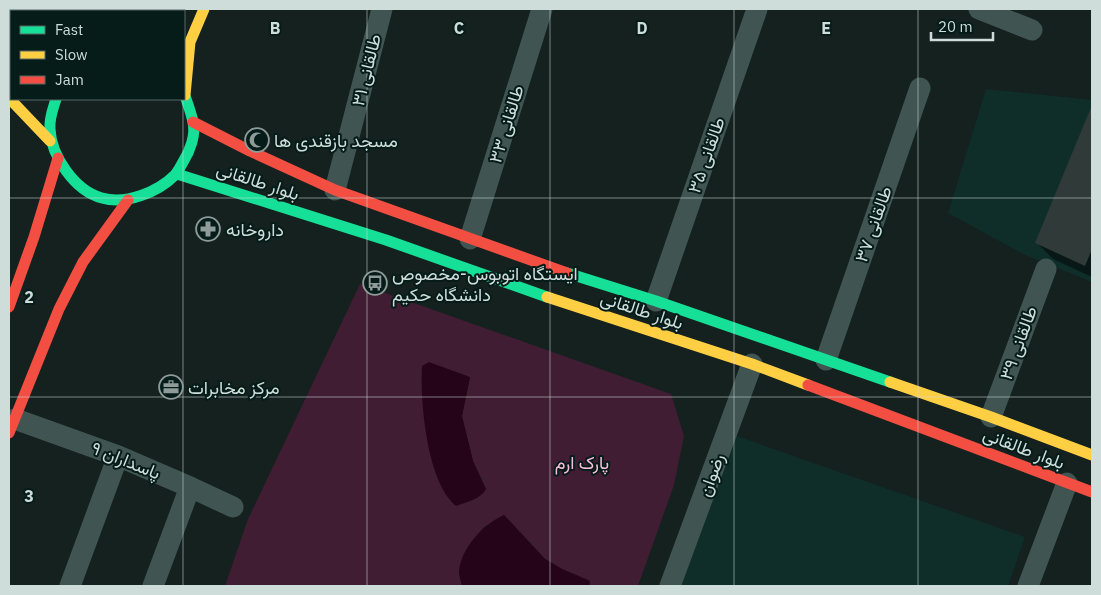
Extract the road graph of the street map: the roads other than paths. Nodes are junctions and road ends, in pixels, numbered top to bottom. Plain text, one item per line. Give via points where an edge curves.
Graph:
1 (204, 9) edge
2 (382, 9) edge
3 (542, 9) edge
4 (757, 9) edge
5 (979, 9) edge
6 (1032, 30) dead end
7 (185, 85) edge
8 (920, 88) dead end
9 (185, 97) edge
10 (11, 100) edge
11 (56, 100) edge
12 (193, 122) junction
13 (50, 142) junction
14 (58, 158) junction
15 (177, 174) junction
16 (335, 190) junction
17 (128, 200) junction
18 (470, 239) junction
19 (1046, 269) dead end
20 (656, 301) junction
21 (9, 307) edge
22 (826, 360) junction
23 (752, 364) junction
24 (991, 418) junction
25 (12, 426) edge
26 (1092, 455) edge
27 (118, 456) junction
28 (1067, 483) junction
29 (190, 486) junction
30 (1092, 492) edge
31 (233, 507) dead end
32 (70, 586) edge
33 (153, 586) edge
34 (670, 586) edge
35 (1028, 586) edge

1 - 7 main road via 190,42
2 - 16 street, طالقانی ۳۱
3 - 18 street, طالقانی ۳۳
4 - 20 street, طالقانی ۳۵
5 - 6 street
8 - 22 street, طالقانی ۳۷
9 - 12 main road
10 - 13 main road
11 - 13 main road via 51,112
12 - 15 main road via 190,149
12 - 16 main road, بلوار طالقانی
13 - 14 main road
14 - 17 main road via 65,173 87,192 107,199
14 - 21 main road
15 - 17 main road via 163,187 146,196
15 - 23 main road, بلوار طالقانی via 386,240
16 - 18 main road, بلوار طالقانی
17 - 25 main road via 83,262 59,309
18 - 20 main road, بلوار طالقانی
19 - 24 street, طالقانی ۳۹
20 - 22 main road, بلوار طالقانی
22 - 24 main road, بلوار طالقانی
23 - 28 main road, بلوار طالقانی
23 - 34 street, رضوان
24 - 26 main road, بلوار طالقانی
25 - 27 street, پاسداران ۹
27 - 29 street, پاسداران ۹
27 - 32 street
28 - 30 main road, بلوار طالقانی
28 - 35 street
29 - 31 street, پاسداران ۹
29 - 33 street

